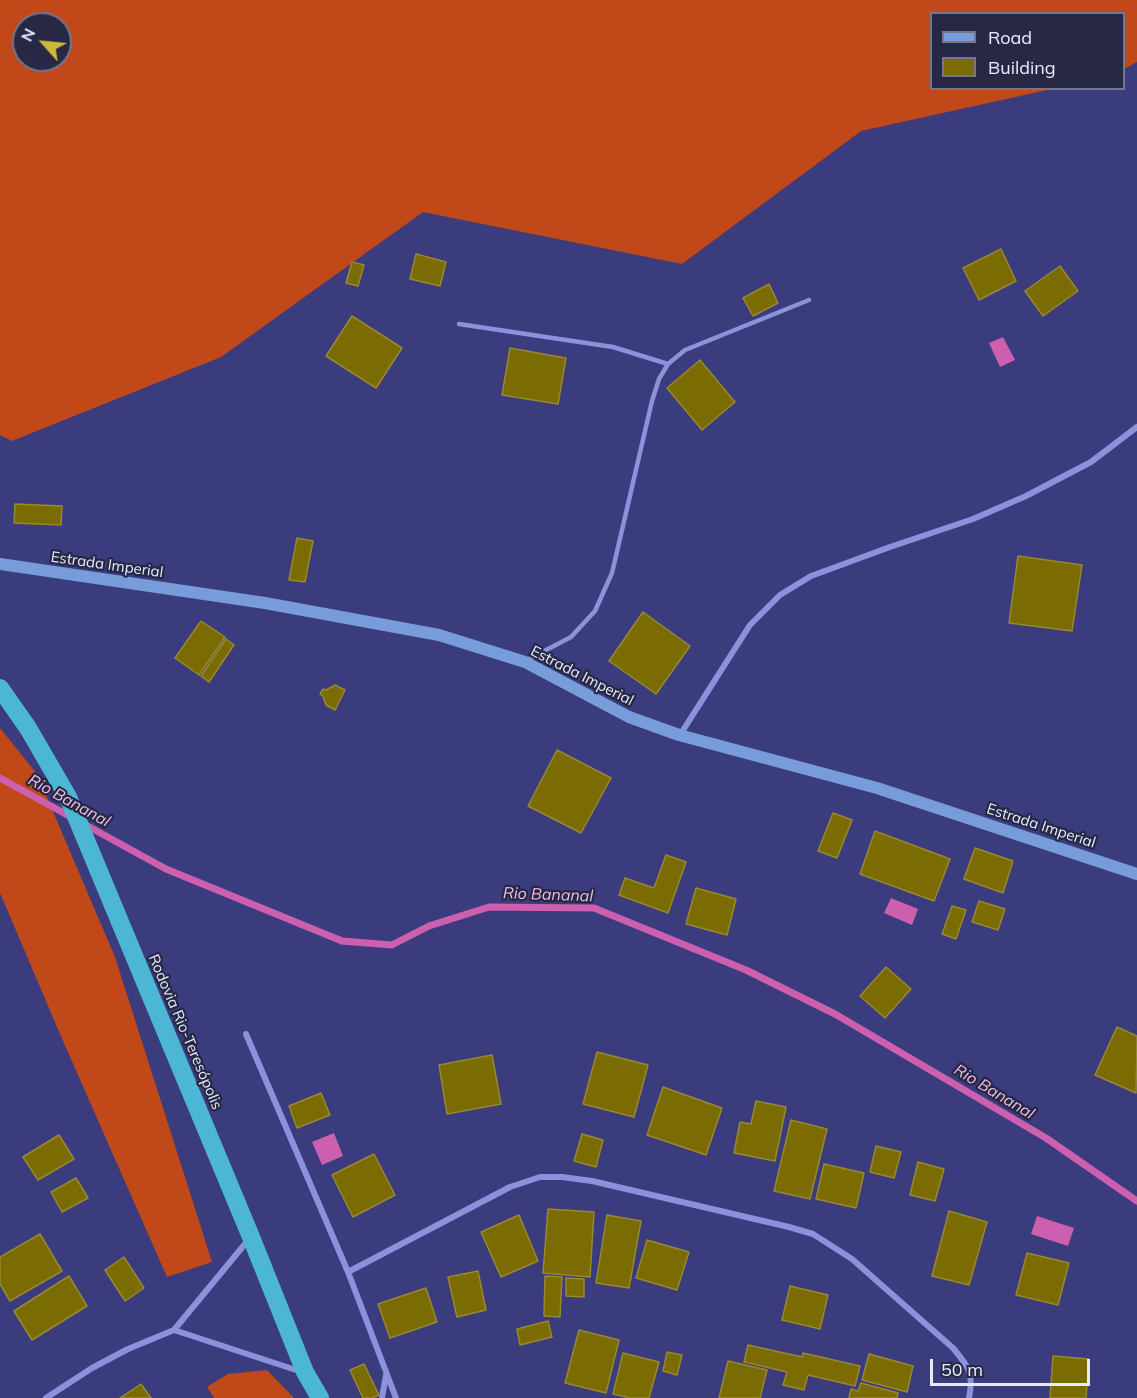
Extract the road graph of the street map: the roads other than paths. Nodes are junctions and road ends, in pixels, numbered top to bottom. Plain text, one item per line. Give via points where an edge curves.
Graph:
1 (809, 300) dead end
2 (459, 324) dead end
3 (668, 364) junction
4 (1137, 427) edge
5 (2, 568) edge
6 (525, 662) junction
7 (0, 688) edge
8 (679, 735) junction
9 (1137, 874) edge
10 (246, 1034) dead end
11 (251, 1237) junction
12 (348, 1272) junction
13 (174, 1330) junction
14 (305, 1372) junction
15 (386, 1375) junction
16 (46, 1398) edge
17 (320, 1398) edge
18 (382, 1398) edge
19 (396, 1398) edge
20 (969, 1398) edge

1 - 3 lane via 685,350
2 - 3 lane via 613,347
3 - 6 lane via 652,401 612,573 596,611 571,637
4 - 8 street via 1091,462 1026,496 973,519 811,576 780,595 750,625
5 - 6 street, Estrada Imperial via 265,603 379,623 439,635
6 - 8 street, Estrada Imperial via 629,717
7 - 11 highway, Rodovia Rio-Teresópolis via 68,797
8 - 9 street, Estrada Imperial via 878,788
10 - 12 street
11 - 13 street
11 - 14 highway, Rodovia Rio-Teresópolis
12 - 15 street
12 - 20 street via 510,1187 540,1177 592,1181 813,1234 852,1258 953,1348 965,1361 972,1378
13 - 14 street
13 - 16 street via 92,1368
14 - 17 highway, Rodovia Rio-Teresópolis
15 - 18 street
15 - 19 street

